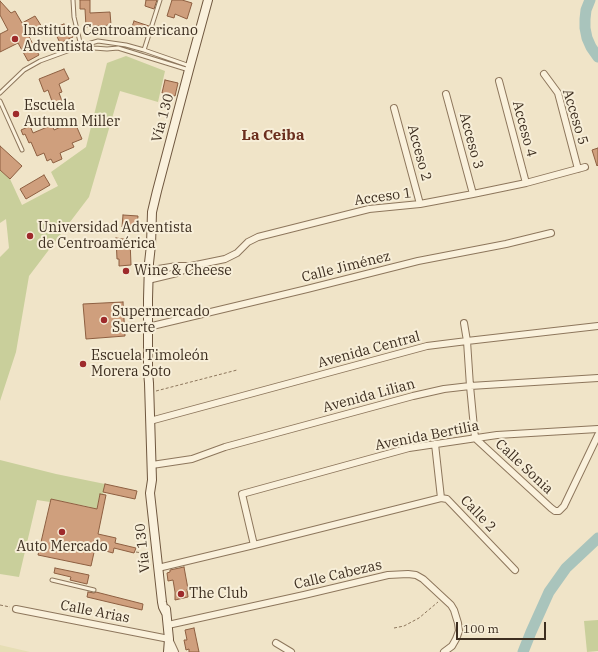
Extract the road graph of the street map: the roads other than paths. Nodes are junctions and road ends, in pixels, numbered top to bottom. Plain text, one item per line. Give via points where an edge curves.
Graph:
1 (73, 0) edge
2 (160, 0) edge
3 (208, 0) edge
4 (80, 46) junction
5 (144, 50) junction
6 (189, 68) junction
7 (544, 74) dead end
8 (499, 81) dead end
9 (0, 93) edge
10 (446, 94) dead end
11 (0, 101) edge
12 (394, 108) dead end
13 (22, 150) dead end
14 (585, 167) dead end
15 (578, 169) junction
16 (526, 183) junction
17 (473, 194) junction
18 (420, 204) junction
19 (551, 233) dead end
20 (151, 245) junction
21 (191, 266) junction
22 (152, 270) junction
23 (152, 279) junction
24 (464, 323) dead end
25 (598, 326) edge
26 (150, 327) junction
27 (467, 340) junction
28 (598, 378) edge
29 (470, 386) junction
30 (150, 421) junction
31 (598, 429) edge
32 (598, 435) edge
33 (475, 438) junction
34 (435, 444) junction
35 (152, 465) junction
36 (441, 498) junction
37 (254, 545) junction
38 (160, 567) junction
39 (515, 570) dead end
40 (52, 580) dead end
41 (94, 590) dead end
42 (16, 609) road end
43 (168, 625) junction
44 (169, 639) junction
45 (276, 643) dead end
46 (168, 652) edge
47 (176, 652) edge
48 (291, 652) edge
49 (444, 652) edge

1 - 4 lane
2 - 5 lane
3 - 6 main road, Vía 130
4 - 5 lane via 98,41
4 - 6 lane via 118,48
4 - 9 lane via 24,70
5 - 6 lane
6 - 20 main road, Vía 130 via 152,212
7 - 15 street, Acceso 5 via 558,93
8 - 16 street, Acceso 4
10 - 17 street, Acceso 3
11 - 13 lane
12 - 18 street, Acceso 2
14 - 15 street, Acceso 1
15 - 16 street, Acceso 1
16 - 17 street, Acceso 1
17 - 18 street, Acceso 1
18 - 21 street, Acceso 1 via 369,209 258,237 225,259
19 - 26 street, Calle Jiménez via 418,261
20 - 22 main road, Vía 130
20 - 26 main road, Vía 130 via 148,274
21 - 22 street, Acceso 1
21 - 23 street, Acceso 1 via 177,273
22 - 23 main road, Vía 130
23 - 26 main road, Vía 130
24 - 27 street
25 - 27 street, Avenida Central
26 - 30 main road, Vía 130 via 153,372 149,383
27 - 29 street
27 - 30 street, Avenida Central via 427,346
28 - 29 street, Avenida Lilian
29 - 33 street
29 - 35 street, Avenida Lilian via 413,396 225,447 192,459
30 - 35 main road, Vía 130
31 - 33 street, Avenida Bertilia
32 - 33 street, Calle Sonia via 564,506 559,511 551,508
33 - 34 street, Avenida Bertilia
34 - 36 street, Calle 2
34 - 37 street, Avenida Bertilia via 409,448 242,494
35 - 38 main road, Vía 130
36 - 37 street
36 - 39 street, Calle 2 via 447,499
37 - 38 street
38 - 43 main road, Vía 130 via 167,602
40 - 41 lane
42 - 44 street, Calle Arias
43 - 44 main road, Vía 130
43 - 49 street, Calle Cabezas via 388,575 408,574 423,579 454,610 459,631 452,646
44 - 46 main road, Vía 130
44 - 47 street
45 - 48 street

